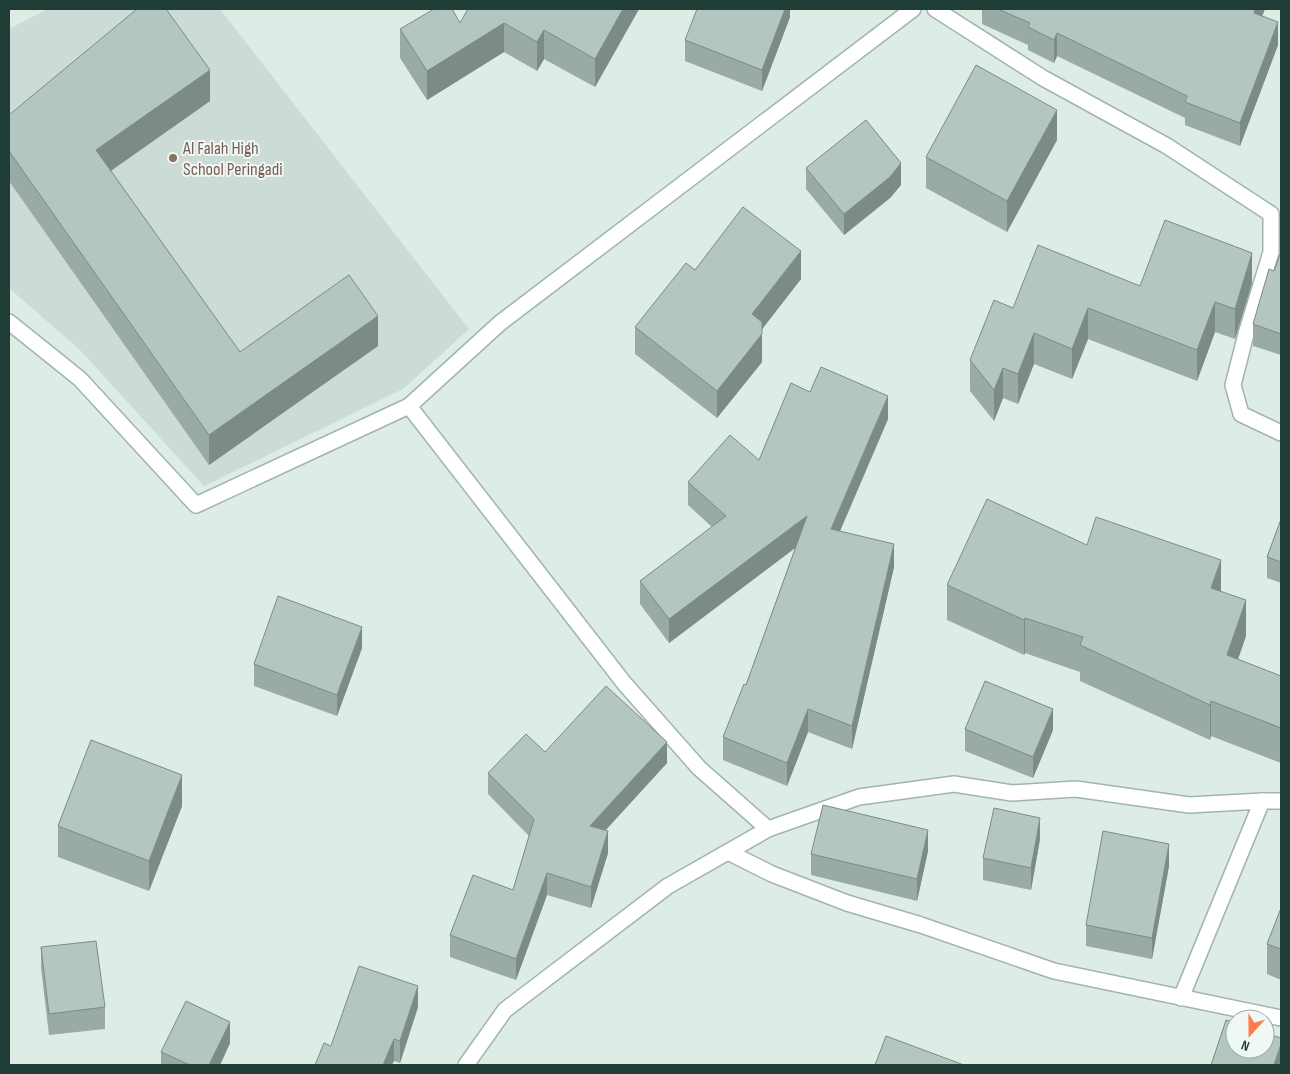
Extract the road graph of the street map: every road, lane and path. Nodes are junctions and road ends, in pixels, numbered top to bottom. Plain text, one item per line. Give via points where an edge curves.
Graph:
1 (913, 9) edge
2 (935, 9) edge
3 (9, 322) edge
4 (409, 406) junction
5 (1281, 433) edge
6 (1262, 801) junction
7 (1281, 801) edge
8 (768, 829) junction
9 (728, 852) junction
10 (1181, 998) junction
11 (1281, 1018) edge
12 (466, 1065) edge

1 - 4 street via 500,322
2 - 5 street via 1042,78 1167,146 1271,214 1271,252 1233,385 1241,414
3 - 4 street via 80,379 196,505
4 - 8 street via 624,683 699,768
6 - 7 street
6 - 8 street via 1189,805 1076,789 1012,793 954,784 859,797
6 - 10 street
8 - 9 street
9 - 10 street via 772,874 847,903 1054,970
9 - 12 street via 668,886 506,1010
10 - 11 street

